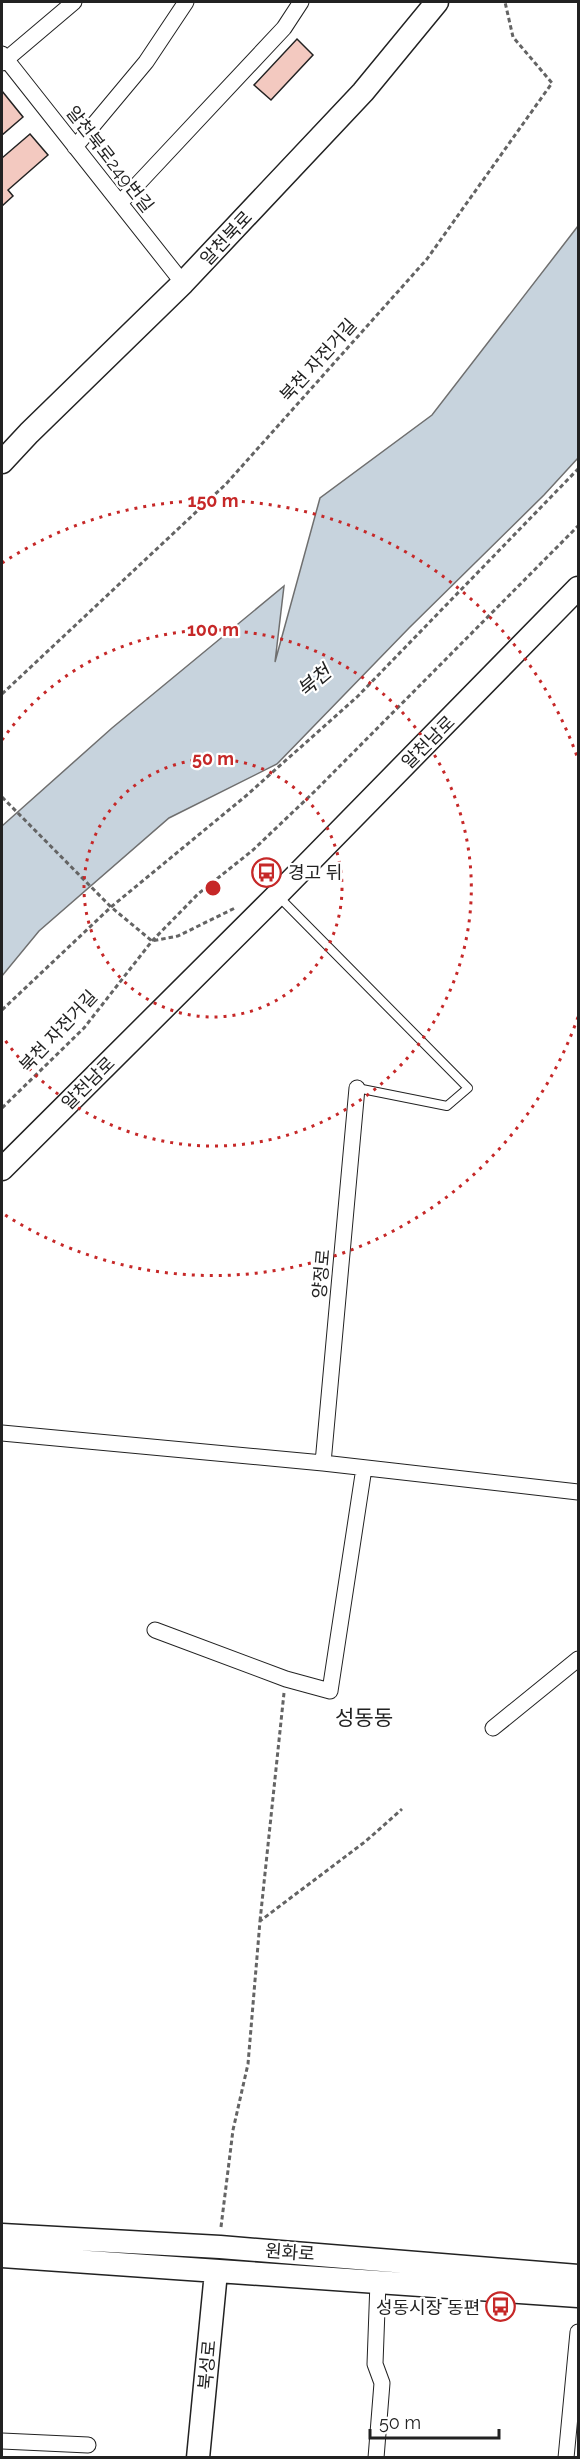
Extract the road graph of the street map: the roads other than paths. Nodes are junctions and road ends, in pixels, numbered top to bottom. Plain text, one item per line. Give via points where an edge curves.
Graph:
1 (74, 2) edge
2 (186, 2) edge
3 (301, 2) edge
4 (437, 2) edge
5 (3, 59) edge
6 (75, 147) junction
7 (120, 203) junction
8 (183, 283) junction
9 (2, 462) edge
10 (579, 588) edge
11 (277, 895) junction
12 (357, 1088) joint
13 (2, 1169) edge
14 (2, 1433) edge
15 (323, 1463) junction
16 (364, 1468) junction
17 (579, 1492) edge
18 (155, 1630) dead end
19 (579, 1659) edge
20 (493, 1728) dead end
21 (2, 2235) edge
22 (2, 2256) edge
23 (216, 2272) junction
24 (579, 2276) edge
25 (378, 2282) junction
26 (579, 2296) edge
27 (579, 2332) edge
28 (2, 2441) edge
29 (88, 2445) dead end
30 (198, 2457) edge
31 (376, 2457) edge
32 (566, 2457) edge

1 - 5 street, 알천북로249번길
2 - 6 street via 146,62
3 - 7 street via 284,28
4 - 8 street, 알천북로 via 363,92
5 - 6 street, 알천북로249번길
6 - 7 street, 알천북로249번길
7 - 8 street, 알천북로249번길
8 - 9 street, 알천북로
10 - 11 street, 알천남로
11 - 12 lane via 468,1088 447,1106
11 - 13 street, 알천남로
12 - 15 street, 양정로
14 - 15 street
15 - 16 street
16 - 17 street
16 - 18 street via 330,1691 286,1679
19 - 20 street
21 - 24 street, 원화로 via 220,2247
22 - 23 street, 원화로
23 - 25 street, 원화로
23 - 30 street, 북성로
25 - 26 street, 원화로
25 - 31 street via 375,2364 382,2383
27 - 32 street
28 - 29 street

